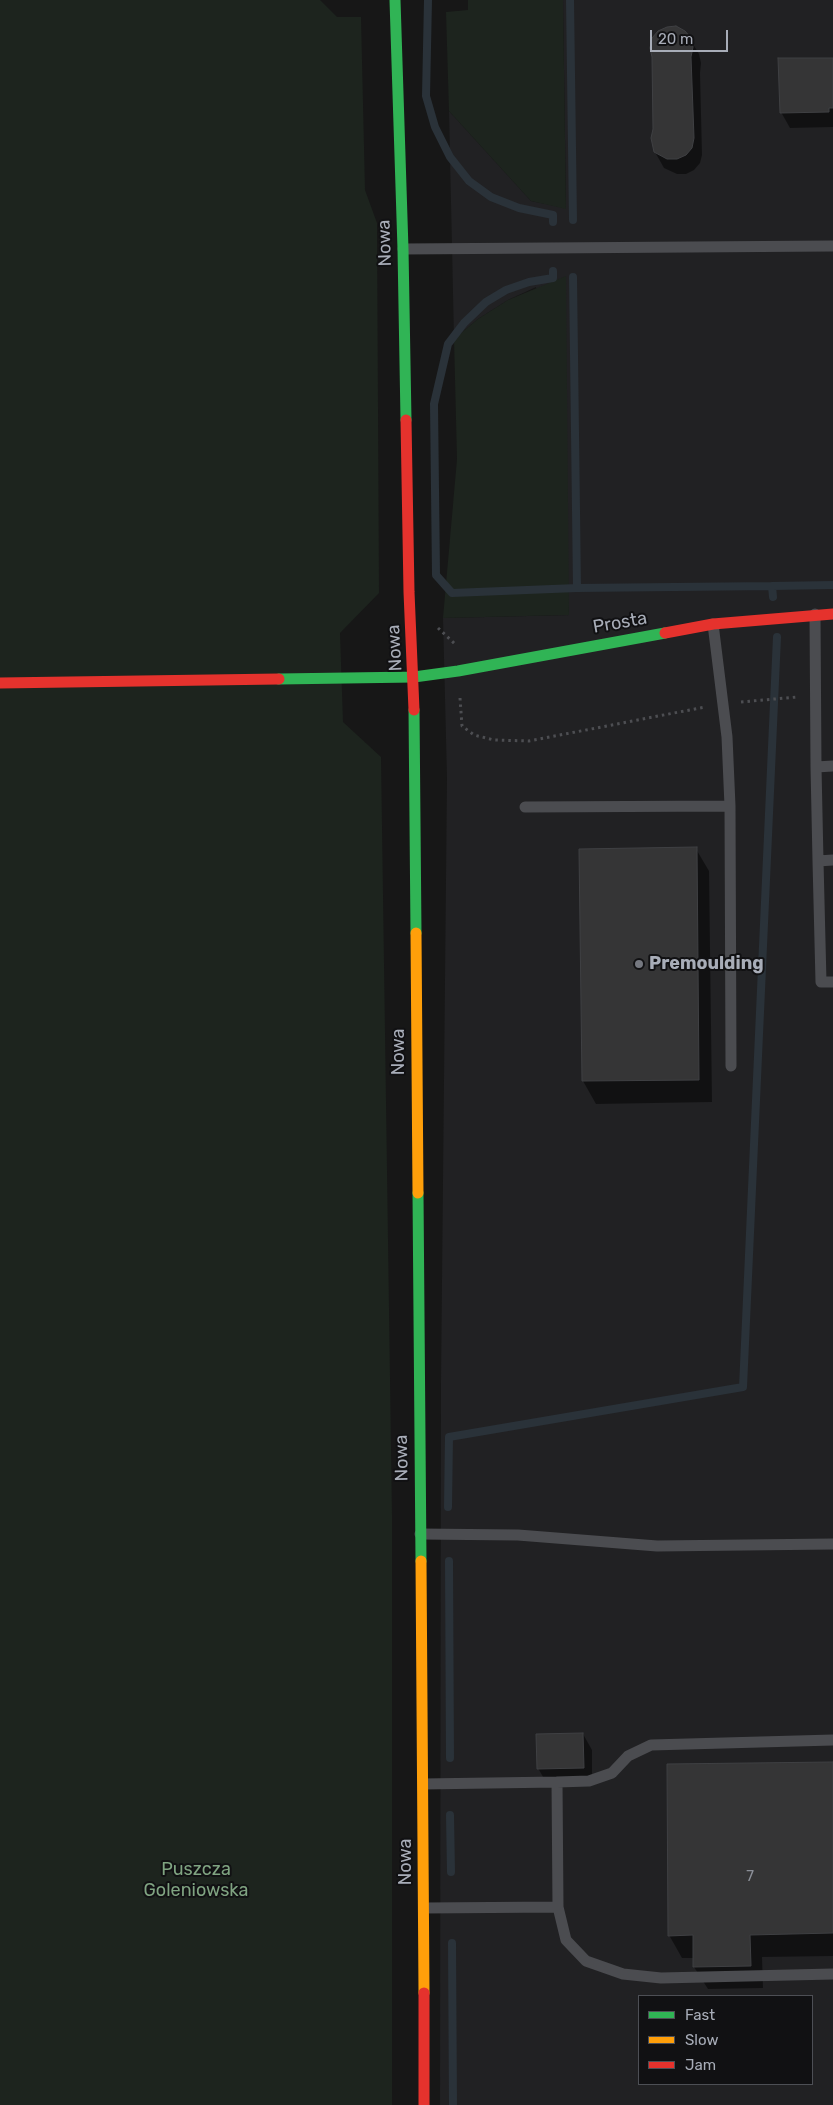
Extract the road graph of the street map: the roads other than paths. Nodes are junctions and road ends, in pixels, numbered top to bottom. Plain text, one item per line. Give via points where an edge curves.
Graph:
1 (395, 0) edge
2 (833, 246) edge
3 (403, 249) junction
4 (814, 614) junction
5 (833, 614) edge
6 (713, 624) junction
7 (414, 677) junction
8 (0, 683) edge
9 (833, 766) edge
10 (816, 767) junction
11 (730, 806) junction
12 (525, 807) dead end
13 (833, 860) edge
14 (818, 861) junction
15 (833, 982) edge
16 (731, 1066) dead end
17 (420, 1534) junction
18 (833, 1544) edge
19 (833, 1740) edge
20 (557, 1782) junction
21 (423, 1784) junction
22 (558, 1907) junction
23 (424, 1908) junction
24 (833, 1974) edge
25 (424, 2105) edge

1 - 3 street, Nowa
2 - 3 lane
3 - 7 street, Nowa via 409,582
4 - 5 street, Prosta
4 - 6 street, Prosta
4 - 10 lane
6 - 7 street, Prosta
6 - 11 lane via 727,737
7 - 8 street, Prosta
7 - 17 street, Nowa
9 - 10 lane
10 - 14 lane
11 - 12 lane
11 - 16 lane
13 - 14 lane
14 - 15 lane via 820,982
17 - 18 lane via 518,1535 657,1546
17 - 21 street, Nowa
19 - 20 lane via 650,1745 628,1756 604,1776 589,1781
20 - 21 lane
20 - 22 lane
21 - 23 street, Nowa
22 - 23 lane
22 - 24 lane via 566,1940 586,1961 623,1974 661,1978
23 - 25 street, Nowa

